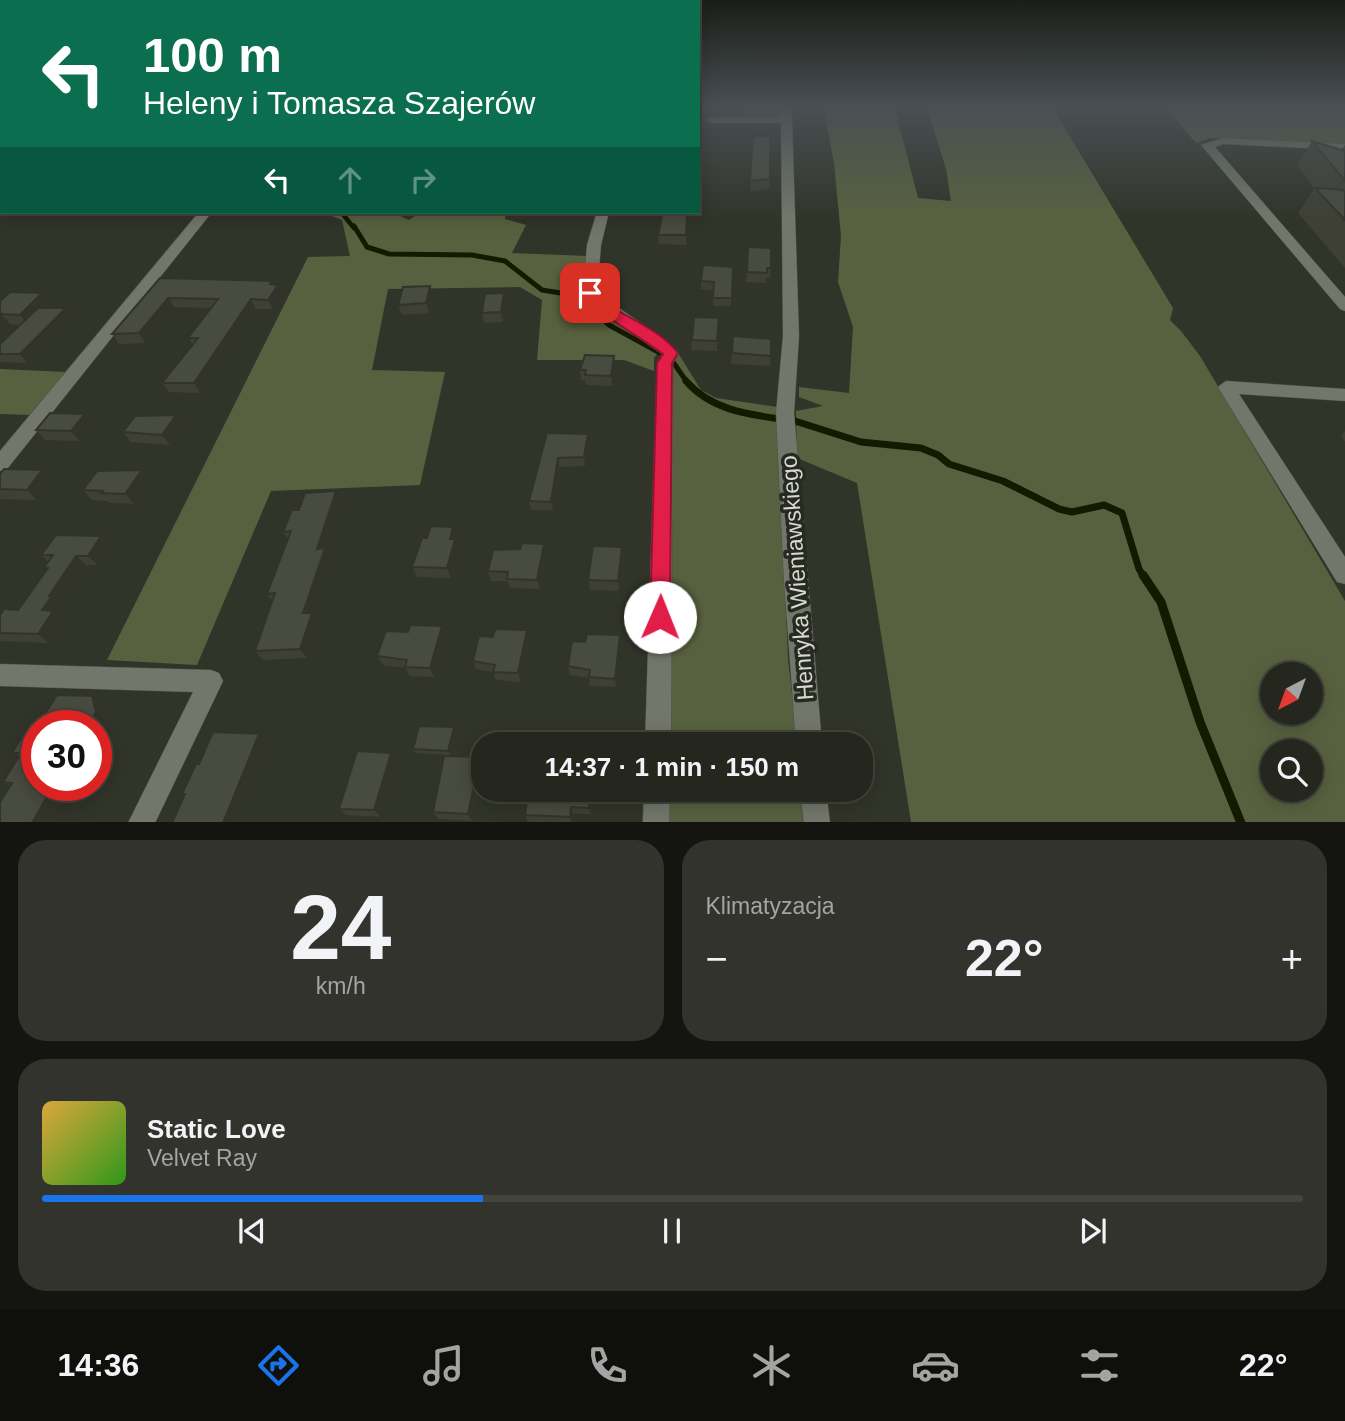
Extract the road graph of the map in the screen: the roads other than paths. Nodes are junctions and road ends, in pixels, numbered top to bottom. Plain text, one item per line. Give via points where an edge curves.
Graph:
1 (788, 143) edge
2 (1214, 143) edge
3 (1271, 143) edge
4 (1345, 147) edge
5 (204, 214) edge
6 (602, 214) edge
7 (1345, 306) edge
8 (1345, 395) edge
9 (0, 464) edge
10 (1345, 575) edge
11 (0, 675) edge
12 (657, 732) edge
13 (808, 732) edge
14 (657, 802) edge
15 (815, 802) edge
16 (141, 822) edge
17 (656, 822) edge
18 (817, 822) edge

1 - 13 street, Henryka Wieniawskiego via 791,336 785,412
2 - 7 street via 1207,145
3 - 4 street
5 - 9 street
6 - 12 street via 594,245 590,293 604,308 671,353 664,363
8 - 10 street via 1226,387
11 - 16 street via 211,681
14 - 17 street
15 - 18 street

